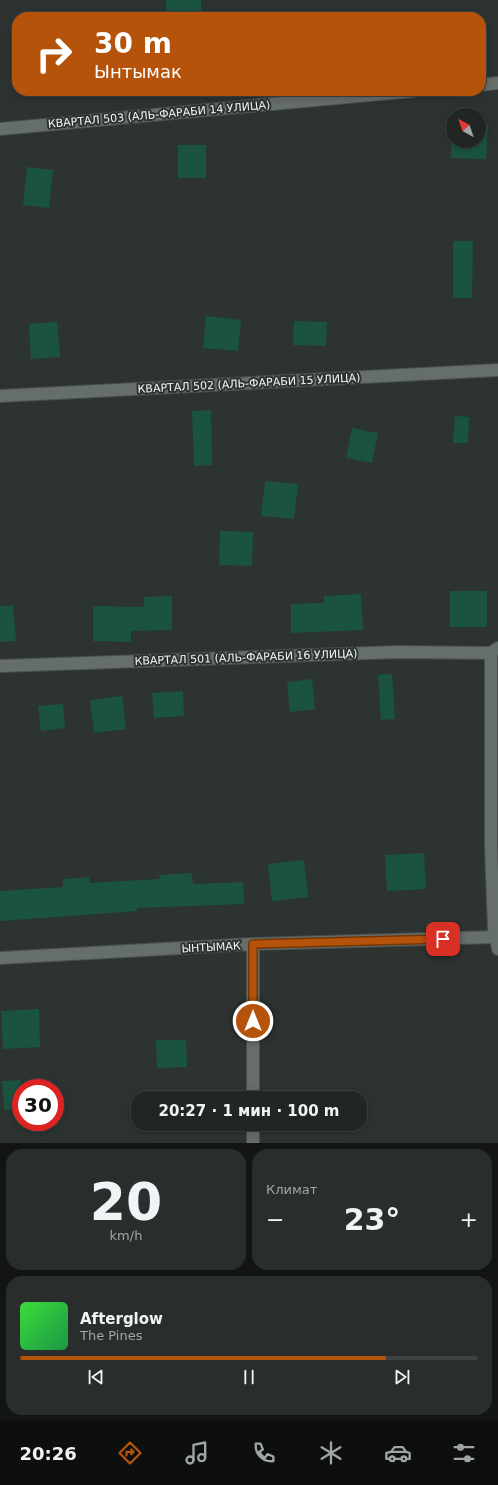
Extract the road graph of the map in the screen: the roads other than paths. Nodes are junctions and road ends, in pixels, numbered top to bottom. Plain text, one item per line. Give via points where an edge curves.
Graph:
1 (498, 83) edge
2 (486, 84) edge
3 (359, 96) edge
4 (0, 129) edge
5 (498, 370) edge
6 (0, 396) edge
7 (495, 650) edge
8 (0, 666) edge
9 (495, 937) junction
10 (253, 944) junction
11 (498, 949) edge
12 (0, 958) edge
13 (253, 1091) edge
14 (253, 1131) edge
15 (253, 1143) edge

1 - 2 street
3 - 4 street, КВАРТАЛ 503 (АЛЬ-ФАРАБИ 14 УЛИЦА)
5 - 6 street, КВАРТАЛ 502 (АЛЬ-ФАРАБИ 15 УЛИЦА)
7 - 8 street, КВАРТАЛ 501 (АЛЬ-ФАРАБИ 16 УЛИЦА)
7 - 9 street via 491,847
9 - 10 street, ЫНТЫМАК
9 - 11 street
10 - 12 street, ЫНТЫМАК
10 - 13 street
14 - 15 street

